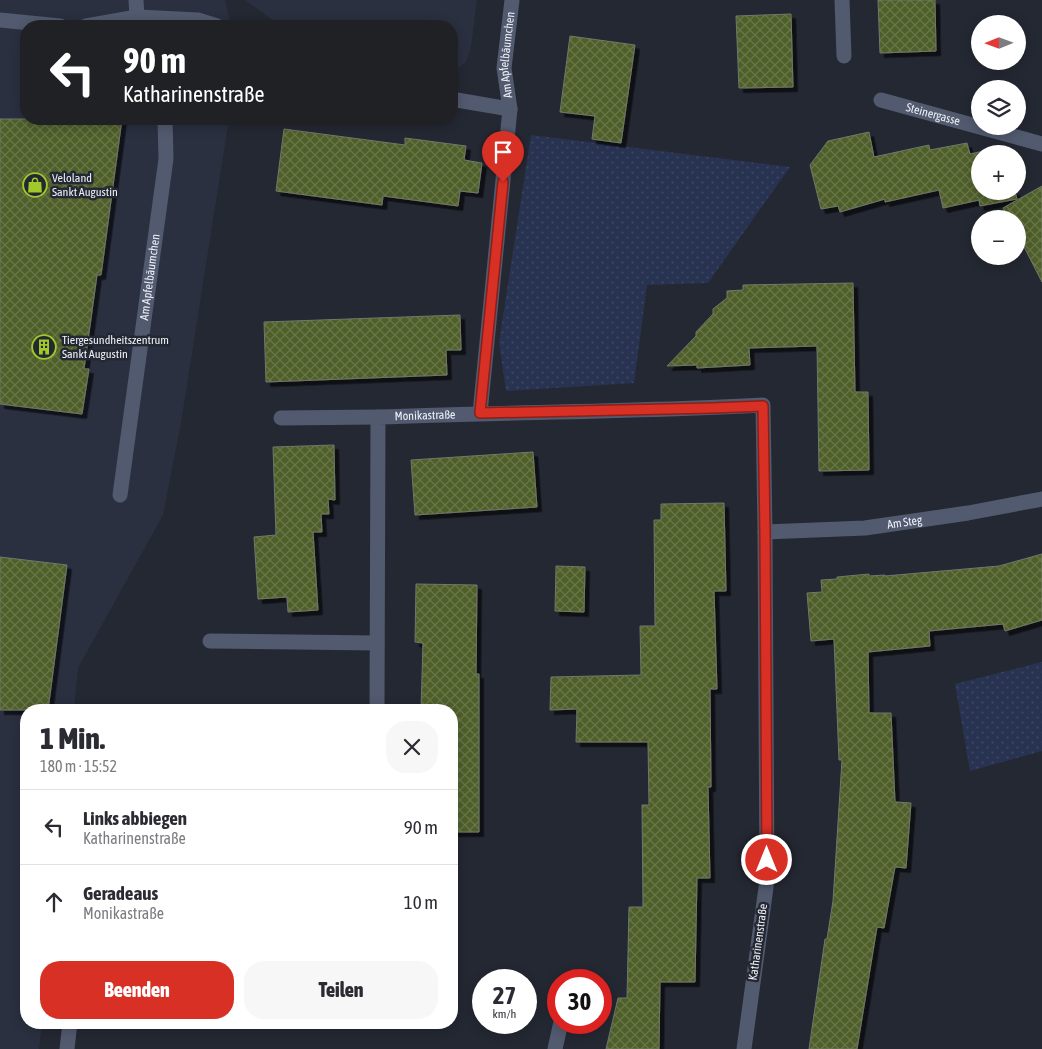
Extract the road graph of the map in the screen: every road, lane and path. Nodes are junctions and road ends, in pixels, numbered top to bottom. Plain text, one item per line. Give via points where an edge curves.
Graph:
1 (136, 0) edge
2 (512, 0) edge
3 (842, 0) edge
4 (0, 20) edge
5 (139, 20) edge
6 (20, 22) edge
7 (844, 56) dead end
8 (458, 100) edge
9 (881, 100) dead end
10 (510, 109) junction
11 (165, 125) edge
12 (1042, 144) edge
13 (712, 408) joint
14 (480, 413) junction
15 (378, 417) junction
16 (281, 418) dead end
17 (120, 495) dead end
18 (1042, 499) edge
19 (765, 532) junction
20 (210, 641) dead end
21 (378, 643) junction
22 (377, 704) edge
23 (69, 1029) edge
24 (558, 1034) edge
25 (67, 1049) edge
26 (555, 1049) edge
27 (744, 1049) edge

1 - 5 street
2 - 10 street, Am Apfelbäumchen via 504,68
3 - 7 street
4 - 6 street
8 - 10 street, Am Apfelbäumchen
9 - 12 street, Steinergasse
10 - 14 street, Am Apfelbäumchen
11 - 17 street, Am Apfelbäumchen via 166,159
13 - 14 street, Monikastraße
13 - 19 street, Katharinenstraße via 763,406
14 - 15 street, Monikastraße
15 - 16 street, Monikastraße
15 - 21 street, Monikastraße
18 - 19 street, Am Steg via 865,528
19 - 27 street, Katharinenstraße via 767,880
20 - 21 street
21 - 22 street, Monikastraße
23 - 25 street
24 - 26 street

